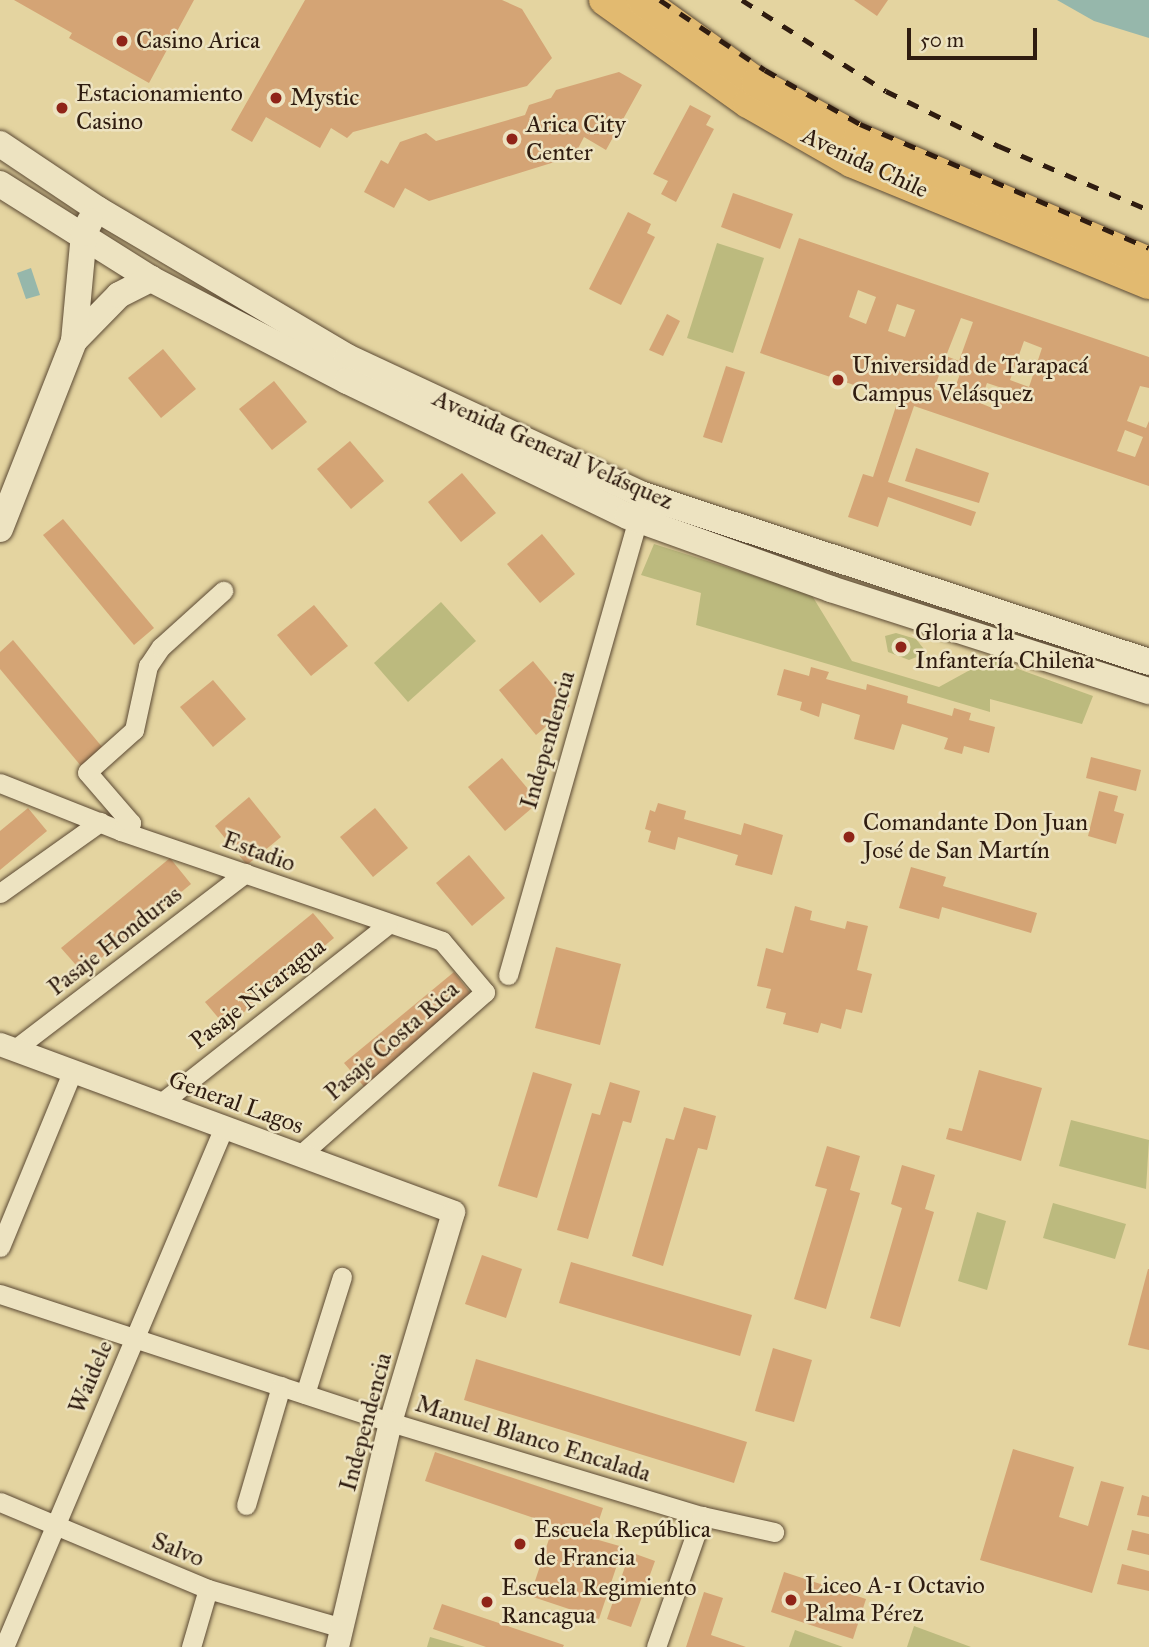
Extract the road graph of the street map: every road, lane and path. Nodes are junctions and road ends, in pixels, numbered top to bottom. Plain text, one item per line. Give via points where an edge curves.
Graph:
1 (604, 0) edge
2 (642, 0) edge
3 (838, 141) junction
4 (0, 144) edge
5 (0, 184) edge
6 (97, 209) junction
7 (84, 233) junction
8 (1149, 262) edge
9 (151, 279) junction
10 (1149, 284) edge
11 (74, 341) junction
12 (3, 515) edge
13 (638, 520) junction
14 (223, 591) dead end
15 (1149, 662) edge
16 (1149, 691) edge
17 (0, 783) edge
18 (100, 821) junction
19 (121, 831) junction
20 (245, 873) junction
21 (0, 893) edge
22 (387, 925) junction
23 (508, 975) dead end
24 (485, 992) joint
25 (8, 1046) edge
26 (72, 1070) junction
27 (161, 1104) junction
28 (223, 1126) junction
29 (300, 1155) junction
30 (453, 1212) joint
31 (0, 1247) edge
32 (342, 1277) dead end
33 (0, 1293) edge
34 (135, 1338) junction
35 (281, 1386) junction
36 (305, 1394) junction
37 (390, 1422) junction
38 (0, 1502) edge
39 (246, 1505) dead end
40 (702, 1516) junction
41 (55, 1526) junction
42 (774, 1532) dead end
43 (208, 1589) junction
44 (340, 1637) edge
45 (4, 1647) edge
46 (191, 1647) edge
47 (656, 1647) edge

1 - 3 main road, Avenida Chile via 748,103
2 - 3 main road, Avenida Chile
3 - 8 main road, Avenida Chile
3 - 10 main road, Avenida Chile
4 - 6 main road, Avenida General Velásquez
5 - 7 main road, Avenida General Velásquez
6 - 7 main road
6 - 15 main road, Avenida General Velásquez via 347,357 643,495
7 - 9 main road, Avenida General Velásquez
7 - 11 main road
9 - 11 main road via 119,295
9 - 13 main road, Avenida General Velásquez via 347,381
11 - 12 main road
13 - 16 main road, Avenida General Velásquez via 831,589
13 - 23 street, Independencia
14 - 19 street via 161,647 148,666 134,730 87,772 131,823
17 - 18 street, Estadio
18 - 19 street, Estadio
18 - 21 street
19 - 20 street, Estadio
20 - 22 street, Estadio
20 - 25 street, Pasaje Honduras
22 - 24 street, Estadio via 442,941
22 - 27 street, Pasaje Nicaragua
24 - 29 street, Pasaje Costa Rica
25 - 26 street, General Lagos
26 - 27 street, General Lagos
26 - 31 street
27 - 28 street, General Lagos
28 - 29 street, General Lagos
28 - 34 street, Waidele
29 - 30 street, General Lagos
30 - 37 street, Independencia
32 - 36 street
33 - 34 street, Manuel Blanco Encalada
34 - 35 street, Manuel Blanco Encalada
34 - 41 street, Waidele
35 - 36 street, Manuel Blanco Encalada
35 - 39 street
36 - 37 street, Manuel Blanco Encalada
37 - 40 street, Manuel Blanco Encalada
37 - 44 street, Independencia
38 - 41 street, Salvo
40 - 42 street, Manuel Blanco Encalada
40 - 47 street
41 - 43 street, Salvo
41 - 45 street, Waidele
43 - 44 street, Salvo
43 - 46 street

